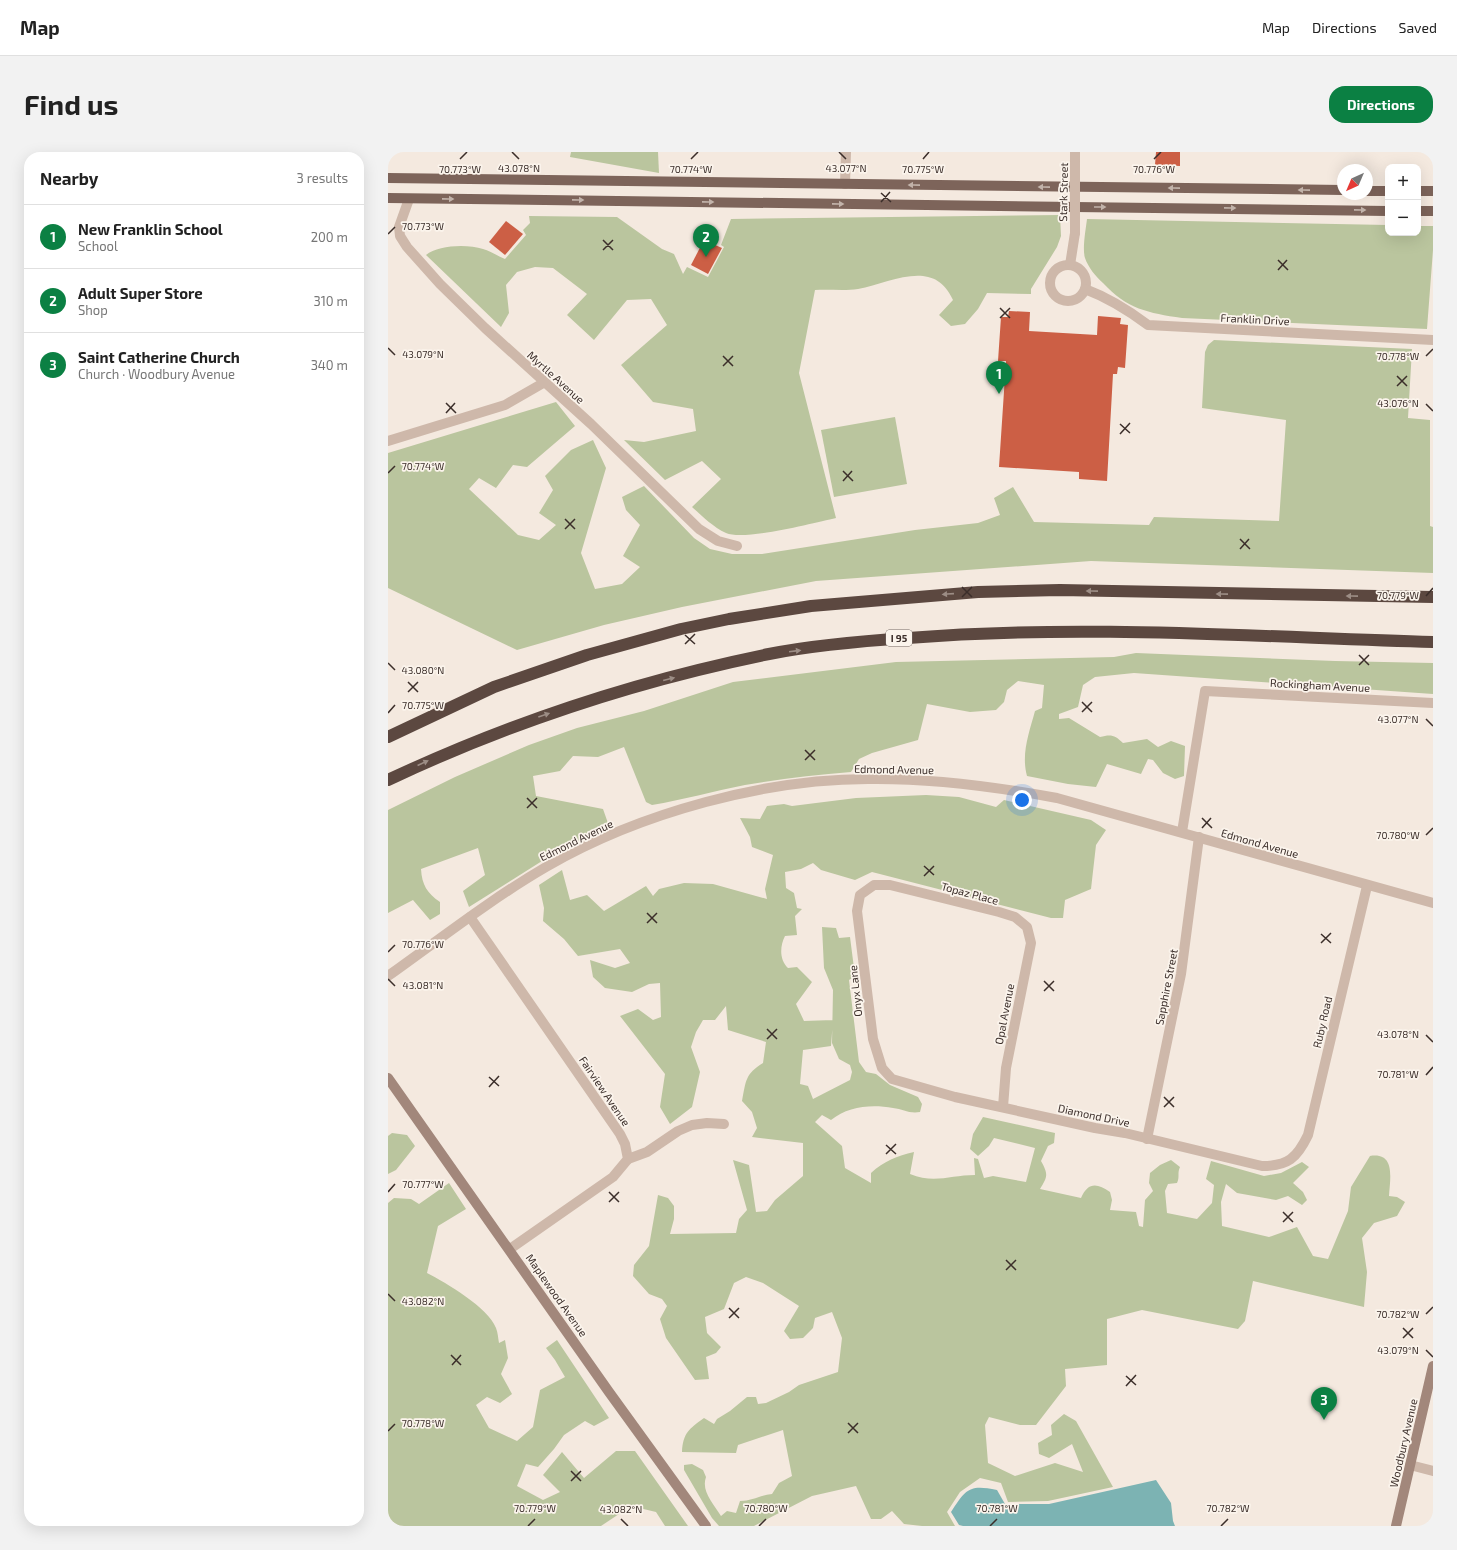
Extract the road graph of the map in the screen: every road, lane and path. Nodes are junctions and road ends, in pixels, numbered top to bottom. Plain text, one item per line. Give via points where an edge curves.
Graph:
1 (846, 152) edge
2 (1075, 152) edge
3 (388, 178) edge
4 (845, 184) junction
5 (1337, 190) edge
6 (1373, 191) edge
7 (1385, 191) edge
8 (1421, 191) edge
9 (1433, 191) edge
10 (388, 198) edge
11 (409, 199) junction
12 (1385, 210) edge
13 (1421, 211) edge
14 (1433, 211) edge
15 (1070, 265) junction
16 (1085, 290) junction
17 (1433, 340) edge
18 (545, 382) junction
19 (388, 441) edge
20 (737, 546) dead end
21 (1433, 597) edge
22 (1433, 642) edge
23 (1433, 703) edge
24 (388, 737) edge
25 (388, 780) edge
26 (1182, 832) junction
27 (1199, 837) junction
28 (1367, 886) junction
29 (860, 895) joint
30 (1433, 903) edge
31 (470, 917) junction
32 (1027, 927) joint
33 (388, 976) edge
34 (388, 1078) edge
35 (892, 1079) joint
36 (1003, 1108) junction
37 (724, 1124) dead end
38 (1147, 1139) junction
39 (628, 1158) junction
40 (1291, 1160) joint
41 (510, 1249) junction
42 (1433, 1366) edge
43 (1410, 1464) junction
44 (1433, 1471) edge
45 (706, 1526) edge
46 (1396, 1526) edge

1 - 4 street
2 - 15 street, Stark Street, bridge via 1075,233
3 - 4 main road
5 -> 4 main road
6 - 7 main road
8 - 9 main road
10 - 11 main road
11 -> 12 main road
11 - 18 street, Myrtle Avenue via 399,227 400,236 407,247 440,284
13 - 14 main road
15 - 16 street via 1078,268 1085,276
15 - 16 street via 1060,266 1053,273 1050,284 1053,294 1058,299 1071,301
16 - 17 street, Franklin Drive via 1106,297 1148,325
18 - 19 street via 505,405
18 - 20 street, Myrtle Avenue via 699,529 718,541
21 -> 24 highway via 1053,591 970,593 811,606 681,629 587,655 494,687
25 -> 22 highway, I 95 via 504,729 561,709 620,690 770,654 870,641 944,635 1038,632
23 - 26 street, Rockingham Avenue via 1205,691
26 - 27 street, Edmond Avenue
26 - 31 street, Edmond Avenue via 1057,798 1002,788 877,778 803,784 770,788 721,799 665,814 634,826 547,866
27 - 28 street, Edmond Avenue
27 - 38 street, Sapphire Street via 1181,974
28 - 30 street, Edmond Avenue
28 - 40 street, Ruby Road via 1308,1134 1302,1149
29 - 32 street, Topaz Place via 874,885 890,885 1014,917
29 - 35 street, Onyx Lane via 856,911 872,1039 882,1068
31 - 33 street, Edmond Avenue
31 - 39 street, Fairview Avenue via 620,1134
32 - 36 street, Opal Avenue via 1031,943 1006,1068
34 - 41 street, Maplewood Avenue
35 - 36 street, Diamond Drive
36 - 38 street, Diamond Drive
37 - 39 street via 692,1125 678,1130 647,1152
38 - 40 street, Diamond Drive via 1262,1166 1277,1166
39 - 41 street via 613,1177
41 - 45 street, Maplewood Avenue
42 - 43 street, Woodbury Avenue
43 - 44 street
43 - 46 street, Woodbury Avenue

